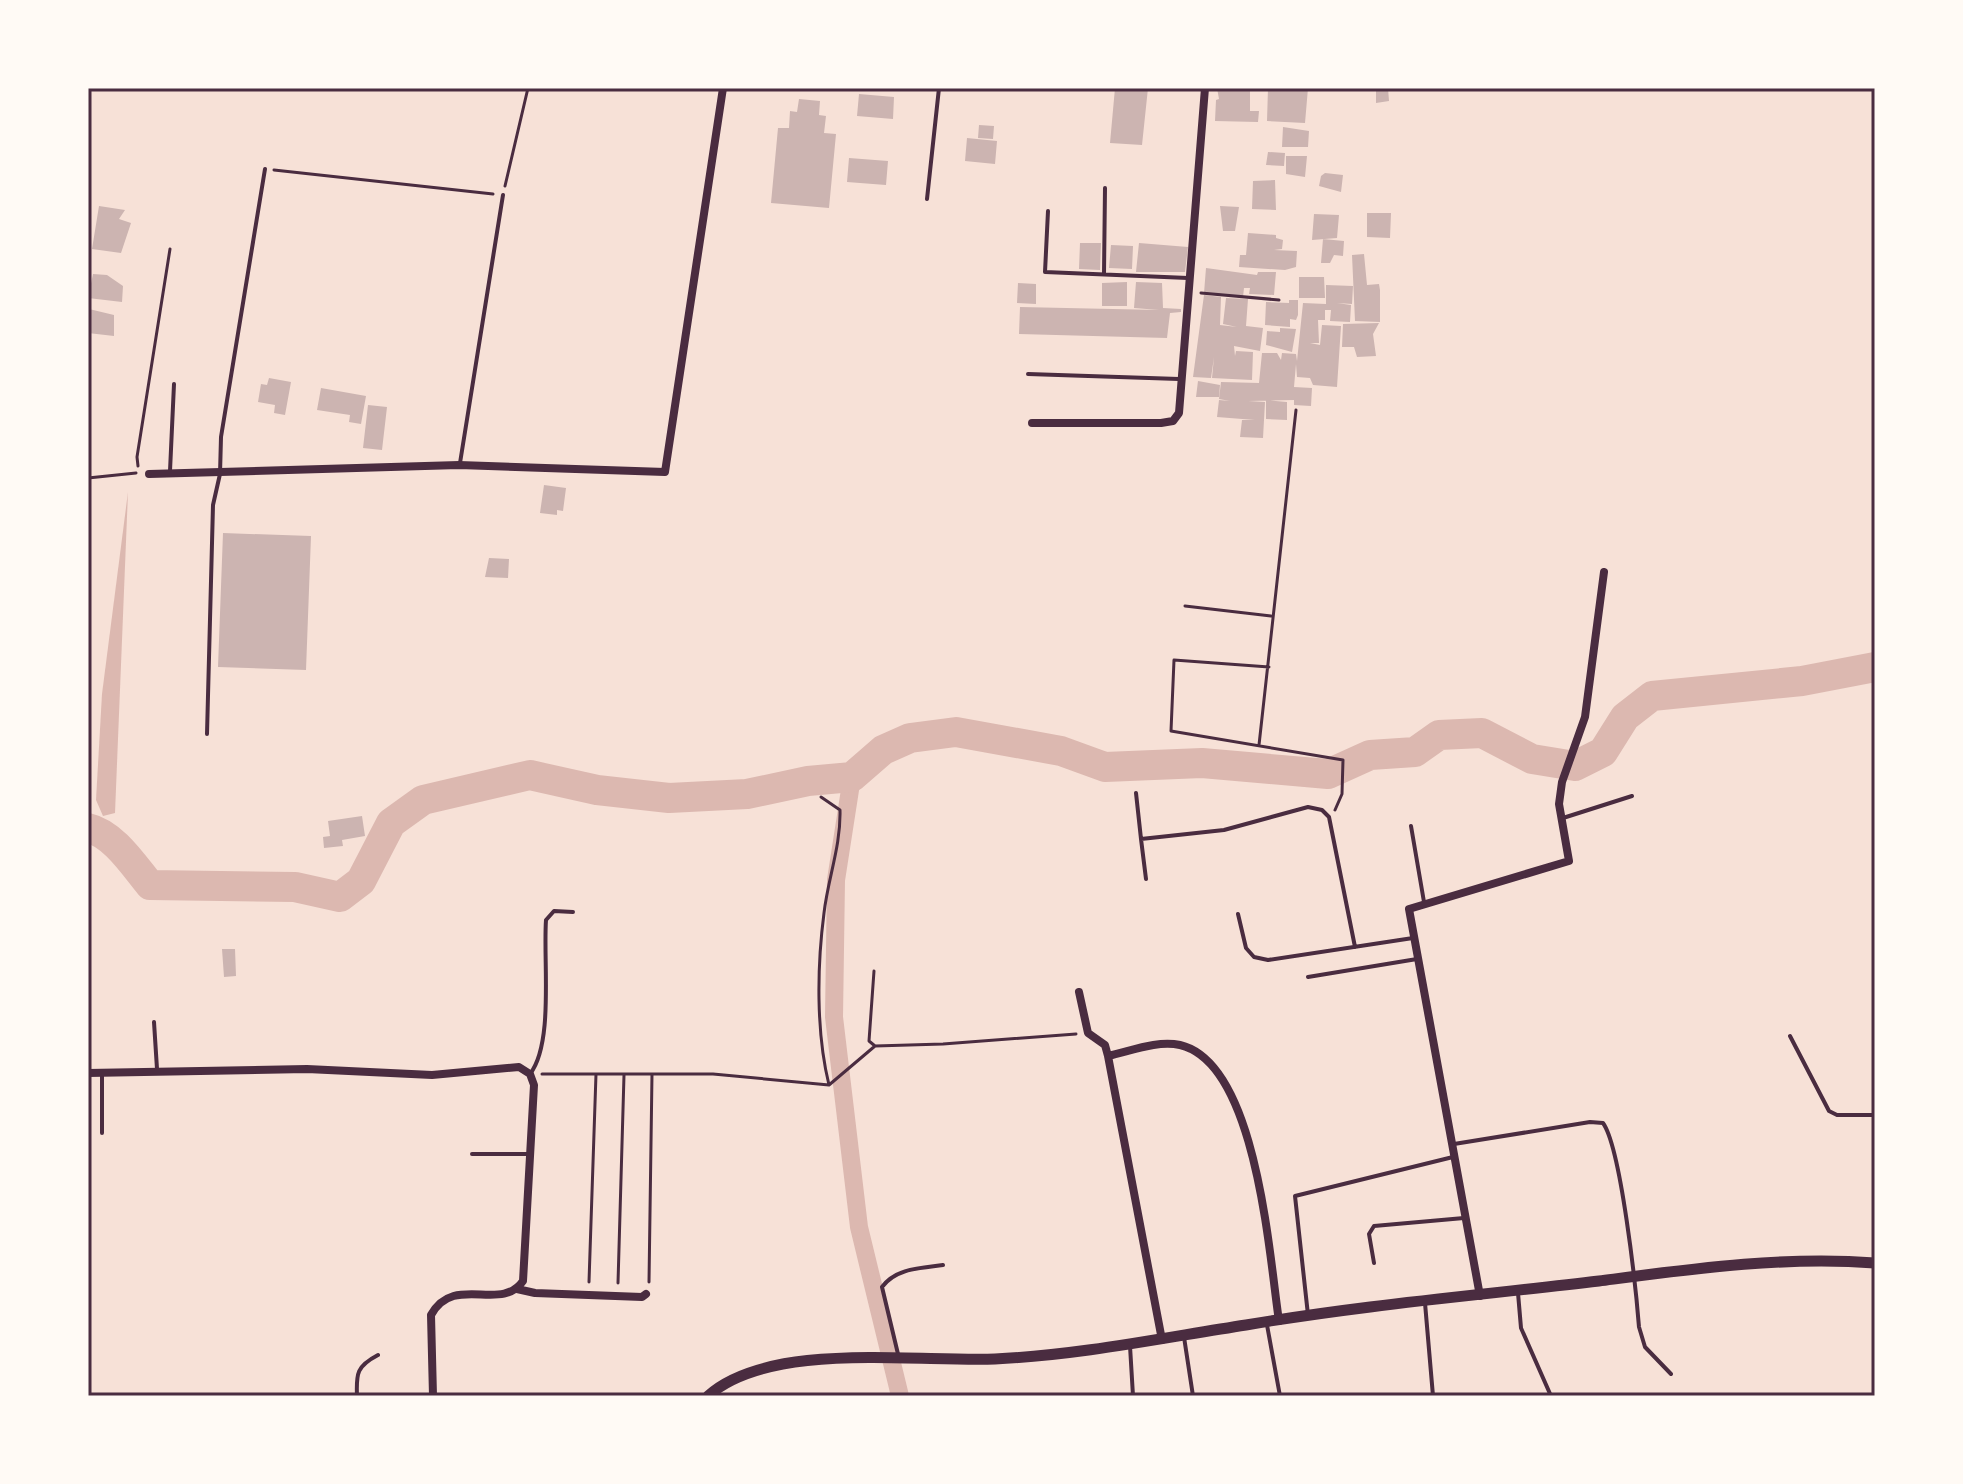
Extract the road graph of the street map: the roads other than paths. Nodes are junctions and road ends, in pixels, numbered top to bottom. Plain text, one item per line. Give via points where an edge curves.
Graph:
1 (723, 88) edge
2 (939, 88) edge
3 (1205, 88) edge
4 (265, 169) road end
5 (1105, 188) dead end
6 (503, 195) road end
7 (927, 199) dead end
8 (1048, 211) dead end
9 (1104, 274) junction
10 (1190, 278) junction
11 (1028, 374) dead end
12 (1182, 379) junction
13 (174, 384) dead end
14 (1032, 423) dead end
15 (459, 465) junction
16 (149, 474) dead end
17 (170, 474) junction
18 (220, 474) junction
19 (1604, 572) dead end
20 (207, 734) dead end
21 (1136, 793) dead end
22 (1632, 796) dead end
23 (1560, 819) junction
24 (1411, 826) dead end
25 (1141, 839) junction
26 (1146, 879) dead end
27 (1424, 902) junction
28 (573, 912) dead end
29 (1238, 914) dead end
30 (1413, 938) junction
31 (1355, 947) junction
32 (1417, 959) junction
33 (1308, 977) dead end
34 (1079, 992) dead end
35 (154, 1022) dead end
36 (1790, 1036) dead end
37 (1108, 1056) junction
38 (157, 1072) junction
39 (88, 1073) edge
40 (102, 1074) junction
41 (530, 1074) junction
42 (1875, 1115) edge
43 (102, 1133) dead end
44 (1454, 1144) junction
45 (472, 1154) dead end
46 (530, 1154) junction
47 (1456, 1157) junction
48 (1466, 1217) junction
49 (1374, 1263) dead end
50 (1875, 1263) edge
51 (943, 1265) dead end
52 (1634, 1276) junction
53 (517, 1289) junction
54 (1518, 1291) junction
55 (646, 1294) road end
56 (1480, 1296) junction
57 (1425, 1303) junction
58 (1308, 1317) junction
59 (1279, 1321) junction
60 (1266, 1322) junction
61 (1184, 1337) junction
62 (1162, 1340) junction
63 (1130, 1346) junction
64 (378, 1355) dead end
65 (900, 1361) junction
66 (1671, 1374) dead end
67 (357, 1396) edge
68 (433, 1396) edge
69 (708, 1396) edge
70 (1133, 1396) edge
71 (1193, 1396) edge
72 (1280, 1396) edge
73 (1433, 1396) edge
74 (1551, 1396) edge

1 - 15 street via 665,472
2 - 7 lane
3 - 10 street
4 - 18 lane via 221,437
5 - 9 lane
6 - 15 lane
8 - 9 lane via 1045,272
9 - 10 lane
10 - 12 street
11 - 12 lane
12 - 14 street via 1179,413 1173,421
13 - 17 lane
15 - 18 street
16 - 17 street
17 - 18 street
18 - 20 lane via 213,505
19 - 23 street via 1588,705 1565,773
21 - 25 lane
22 - 23 lane
23 - 27 street via 1569,861
24 - 27 lane
25 - 26 lane
25 - 31 lane via 1224,830 1308,807 1322,810 1329,817
27 - 30 street via 1409,909
28 - 41 lane via 554,911 546,920 540,1062
29 - 31 lane via 1246,948 1254,957 1268,960
30 - 31 lane
30 - 32 street
32 - 33 lane
32 - 44 street
34 - 37 street via 1088,1033 1105,1045
35 - 38 lane
36 - 42 lane via 1829,1111
37 - 59 street via 1158,1044 1180,1045 1203,1055 1225,1080 1246,1132
37 - 62 street
38 - 40 street
38 - 41 street via 307,1069 432,1075 519,1067
39 - 40 street
40 - 43 lane
41 - 46 street
44 - 47 street
44 - 52 lane via 1603,1123 1609,1132
45 - 46 lane
46 - 53 street via 523,1281
47 - 48 street
47 - 58 lane via 1295,1196
48 - 49 lane via 1374,1226 1369,1234
48 - 56 street
50 - 52 street via 1747,1263
51 - 65 lane via 904,1271 882,1287
52 - 54 street
52 - 66 lane via 1645,1347
53 - 55 street
53 - 68 street via 458,1294 437,1304 431,1315
54 - 56 street
54 - 74 lane via 1521,1328
56 - 57 street
57 - 58 street
57 - 73 lane
58 - 59 street
59 - 60 street
60 - 61 street
60 - 72 lane
61 - 62 street
61 - 71 lane
62 - 63 street
63 - 65 street
63 - 70 lane
64 - 67 lane via 356,1372
65 - 69 street via 826,1358 787,1363 736,1378

